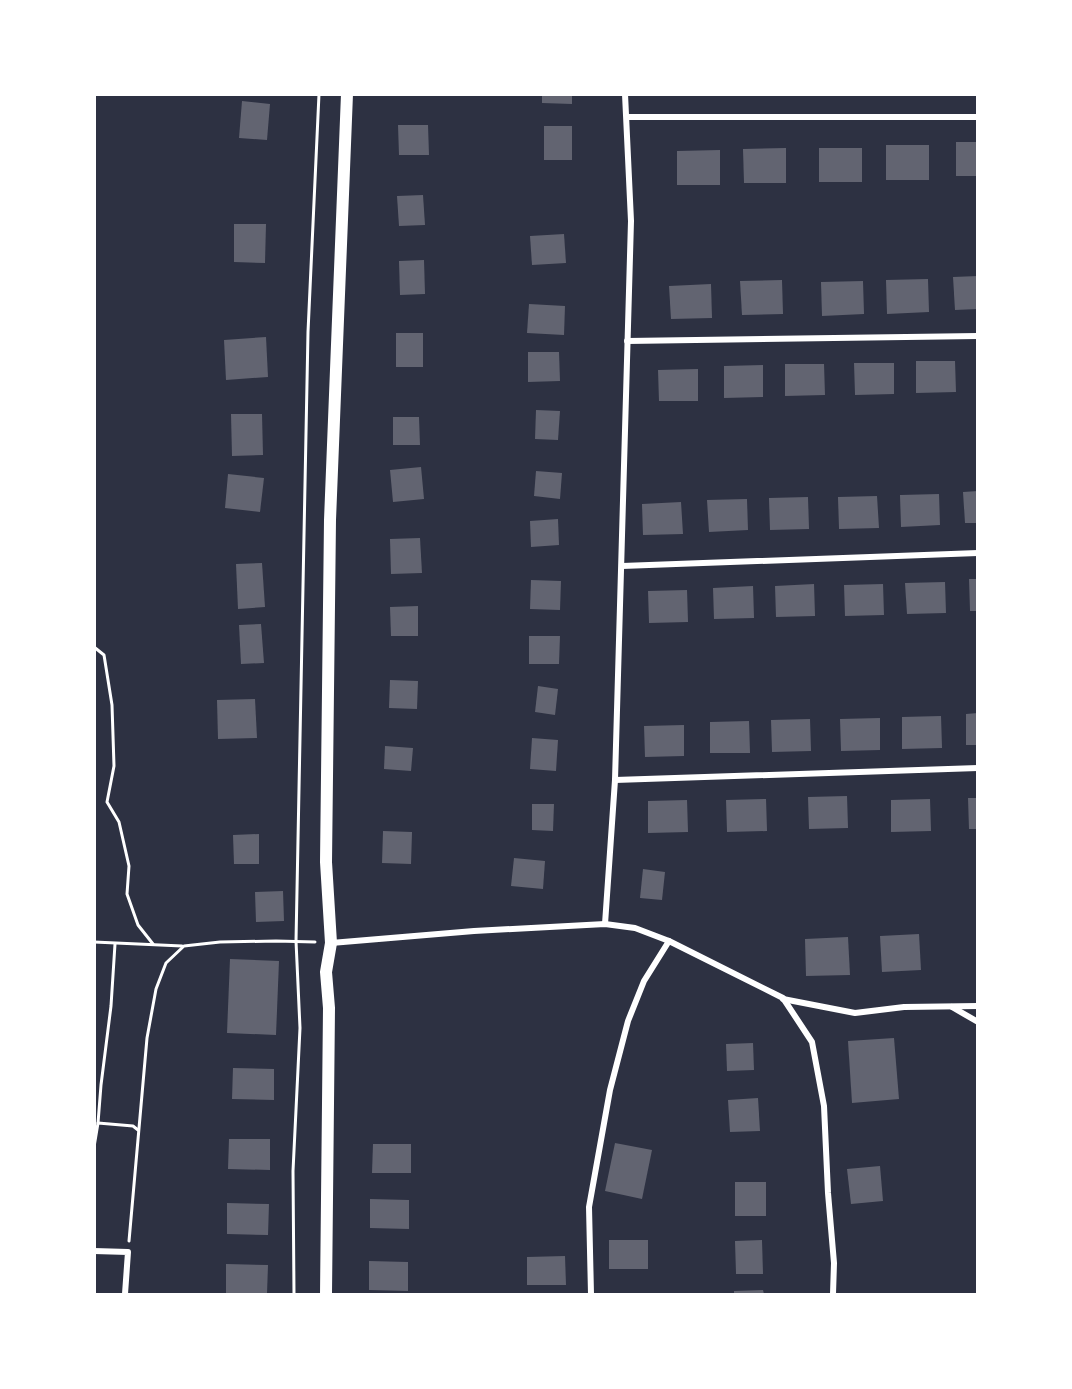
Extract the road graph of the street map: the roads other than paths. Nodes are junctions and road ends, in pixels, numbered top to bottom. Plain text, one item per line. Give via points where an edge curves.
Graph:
1 (347, 94) edge
2 (625, 94) edge
3 (627, 117) junction
4 (978, 117) edge
5 (978, 336) edge
6 (627, 341) junction
7 (978, 553) edge
8 (622, 566) junction
9 (978, 768) edge
10 (615, 780) junction
11 (605, 924) junction
12 (669, 941) junction
13 (330, 943) junction
14 (783, 998) junction
15 (952, 1006) junction
16 (978, 1006) edge
17 (978, 1022) edge
18 (94, 1251) edge
19 (125, 1294) edge
20 (326, 1294) edge
21 (591, 1294) edge
22 (833, 1294) edge

1 - 13 main road via 330,520 326,862
2 - 3 street
3 - 4 street
3 - 6 street via 631,221
5 - 6 street
6 - 8 street
7 - 8 street
8 - 10 street
9 - 10 street
10 - 11 street
11 - 12 street via 635,928
11 - 13 street
12 - 14 street
12 - 21 street via 645,981 628,1021 610,1090 589,1207
13 - 20 main road via 326,972
14 - 15 street via 855,1013
14 - 22 street via 812,1042 824,1106
15 - 16 street
15 - 17 street
18 - 19 street via 128,1251

